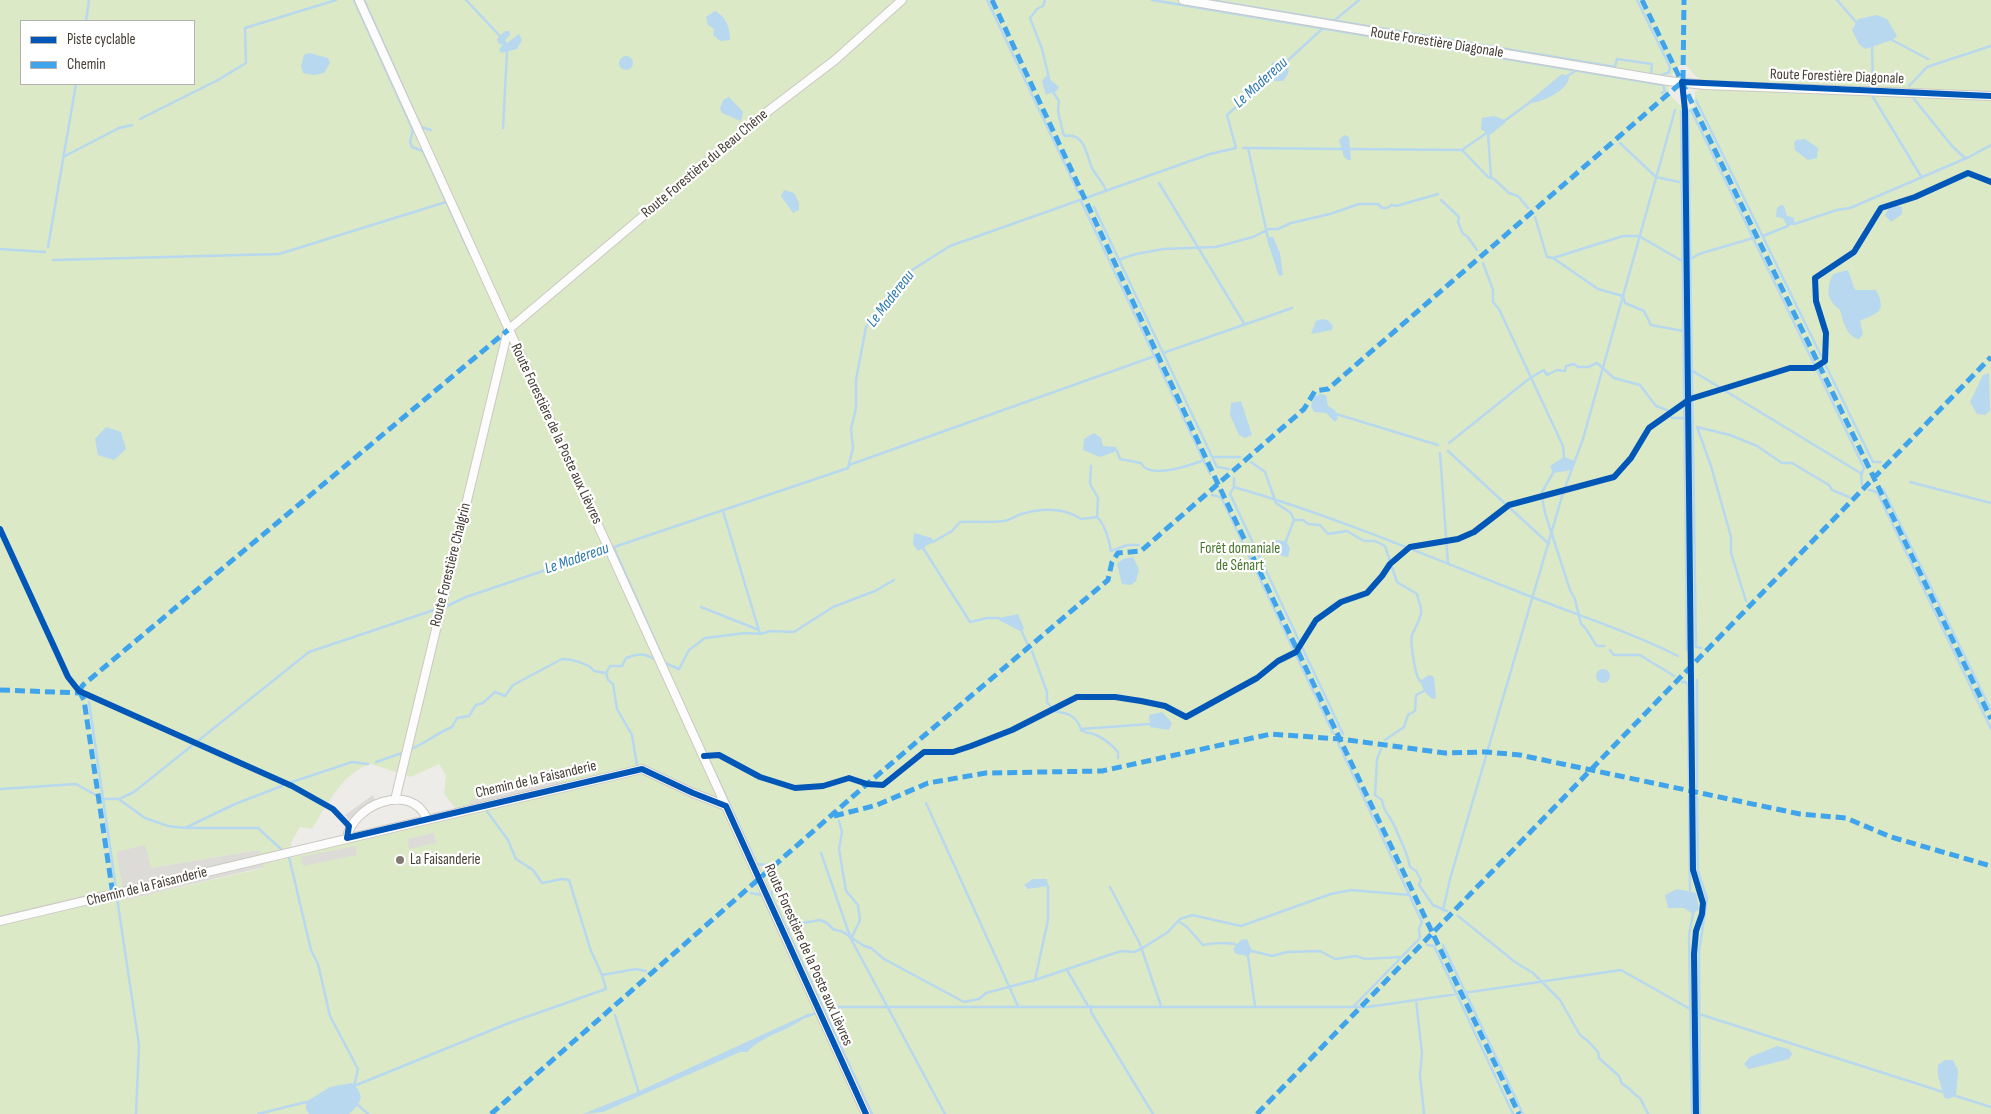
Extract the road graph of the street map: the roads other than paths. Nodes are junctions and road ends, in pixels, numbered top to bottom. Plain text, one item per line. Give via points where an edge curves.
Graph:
1 (359, 0) edge
2 (902, 0) edge
3 (1183, 0) edge
4 (1991, 96) edge
5 (508, 330) junction
6 (395, 800) junction
7 (726, 806) junction
8 (427, 819) junction
9 (347, 838) junction
10 (0, 922) edge
11 (866, 1114) edge

1 - 5 street, Route Forestière de la Poste aux Lièvres
2 - 5 street, Route Forestière du Beau Chêne via 835,60 763,115
3 - 4 street, Route Forestière Diagonale via 1668,81
5 - 6 street, Route Forestière Chalgrin
5 - 7 street, Route Forestière de la Poste aux Lièvres
6 - 8 street via 417,806
6 - 9 street via 380,802 363,811 352,822
7 - 8 street, Chemin de la Faisanderie via 642,769
7 - 11 street, Route Forestière de la Poste aux Lièvres
8 - 9 street, Chemin de la Faisanderie
9 - 10 street, Chemin de la Faisanderie

